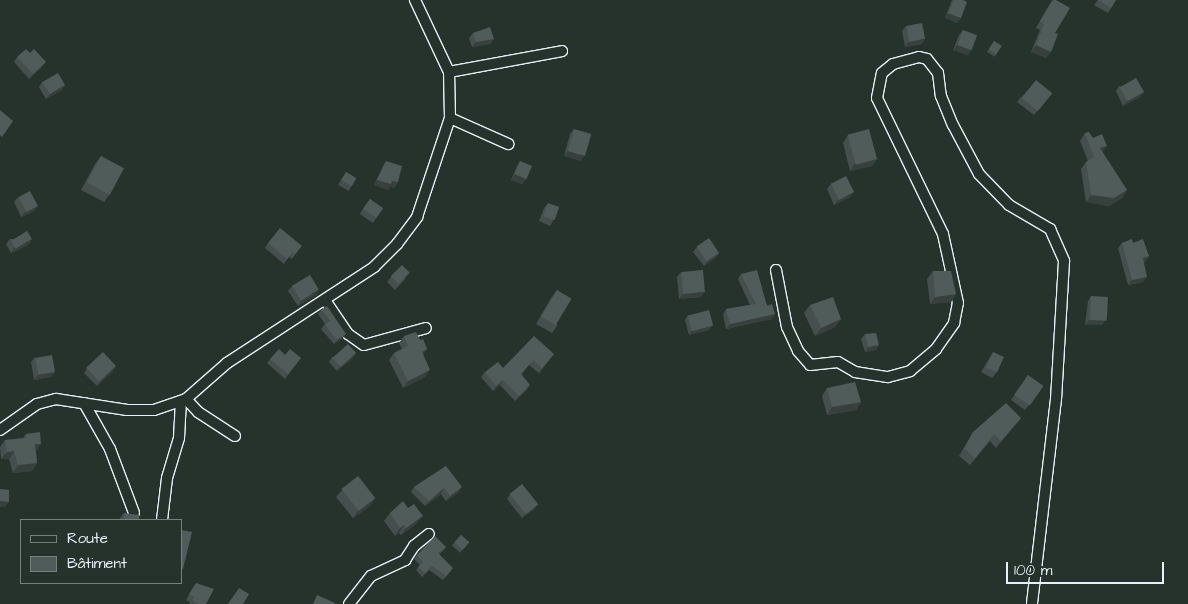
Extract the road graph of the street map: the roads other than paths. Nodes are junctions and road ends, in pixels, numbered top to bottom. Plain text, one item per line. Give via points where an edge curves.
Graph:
1 (415, 0) edge
2 (562, 51) dead end
3 (449, 72) junction
4 (450, 118) junction
5 (508, 144) dead end
6 (776, 270) dead end
7 (325, 300) junction
8 (426, 328) dead end
9 (183, 400) junction
10 (84, 403) junction
11 (0, 430) edge
12 (234, 436) dead end
13 (134, 514) edge
14 (162, 519) edge
15 (429, 534) dead end
16 (348, 604) edge
17 (1032, 604) edge

1 - 3 street
2 - 3 street
3 - 4 street
4 - 5 street
4 - 7 street via 417,217 374,267
6 - 17 street via 787,327 798,351 810,365 838,362 856,372 888,377 910,371 936,350 954,323 958,303 945,242 876,98 882,73 887,69 919,56 927,59 938,73 941,96 953,125 980,174 1009,205 1050,229 1064,261 1056,399
7 - 8 street via 348,334 364,346
7 - 9 street via 227,363
9 - 10 street via 154,410
9 - 12 street
9 - 14 street via 179,438 167,478
10 - 11 street via 56,399 37,404
10 - 13 street via 110,449
15 - 16 street via 414,546 405,560 371,576

